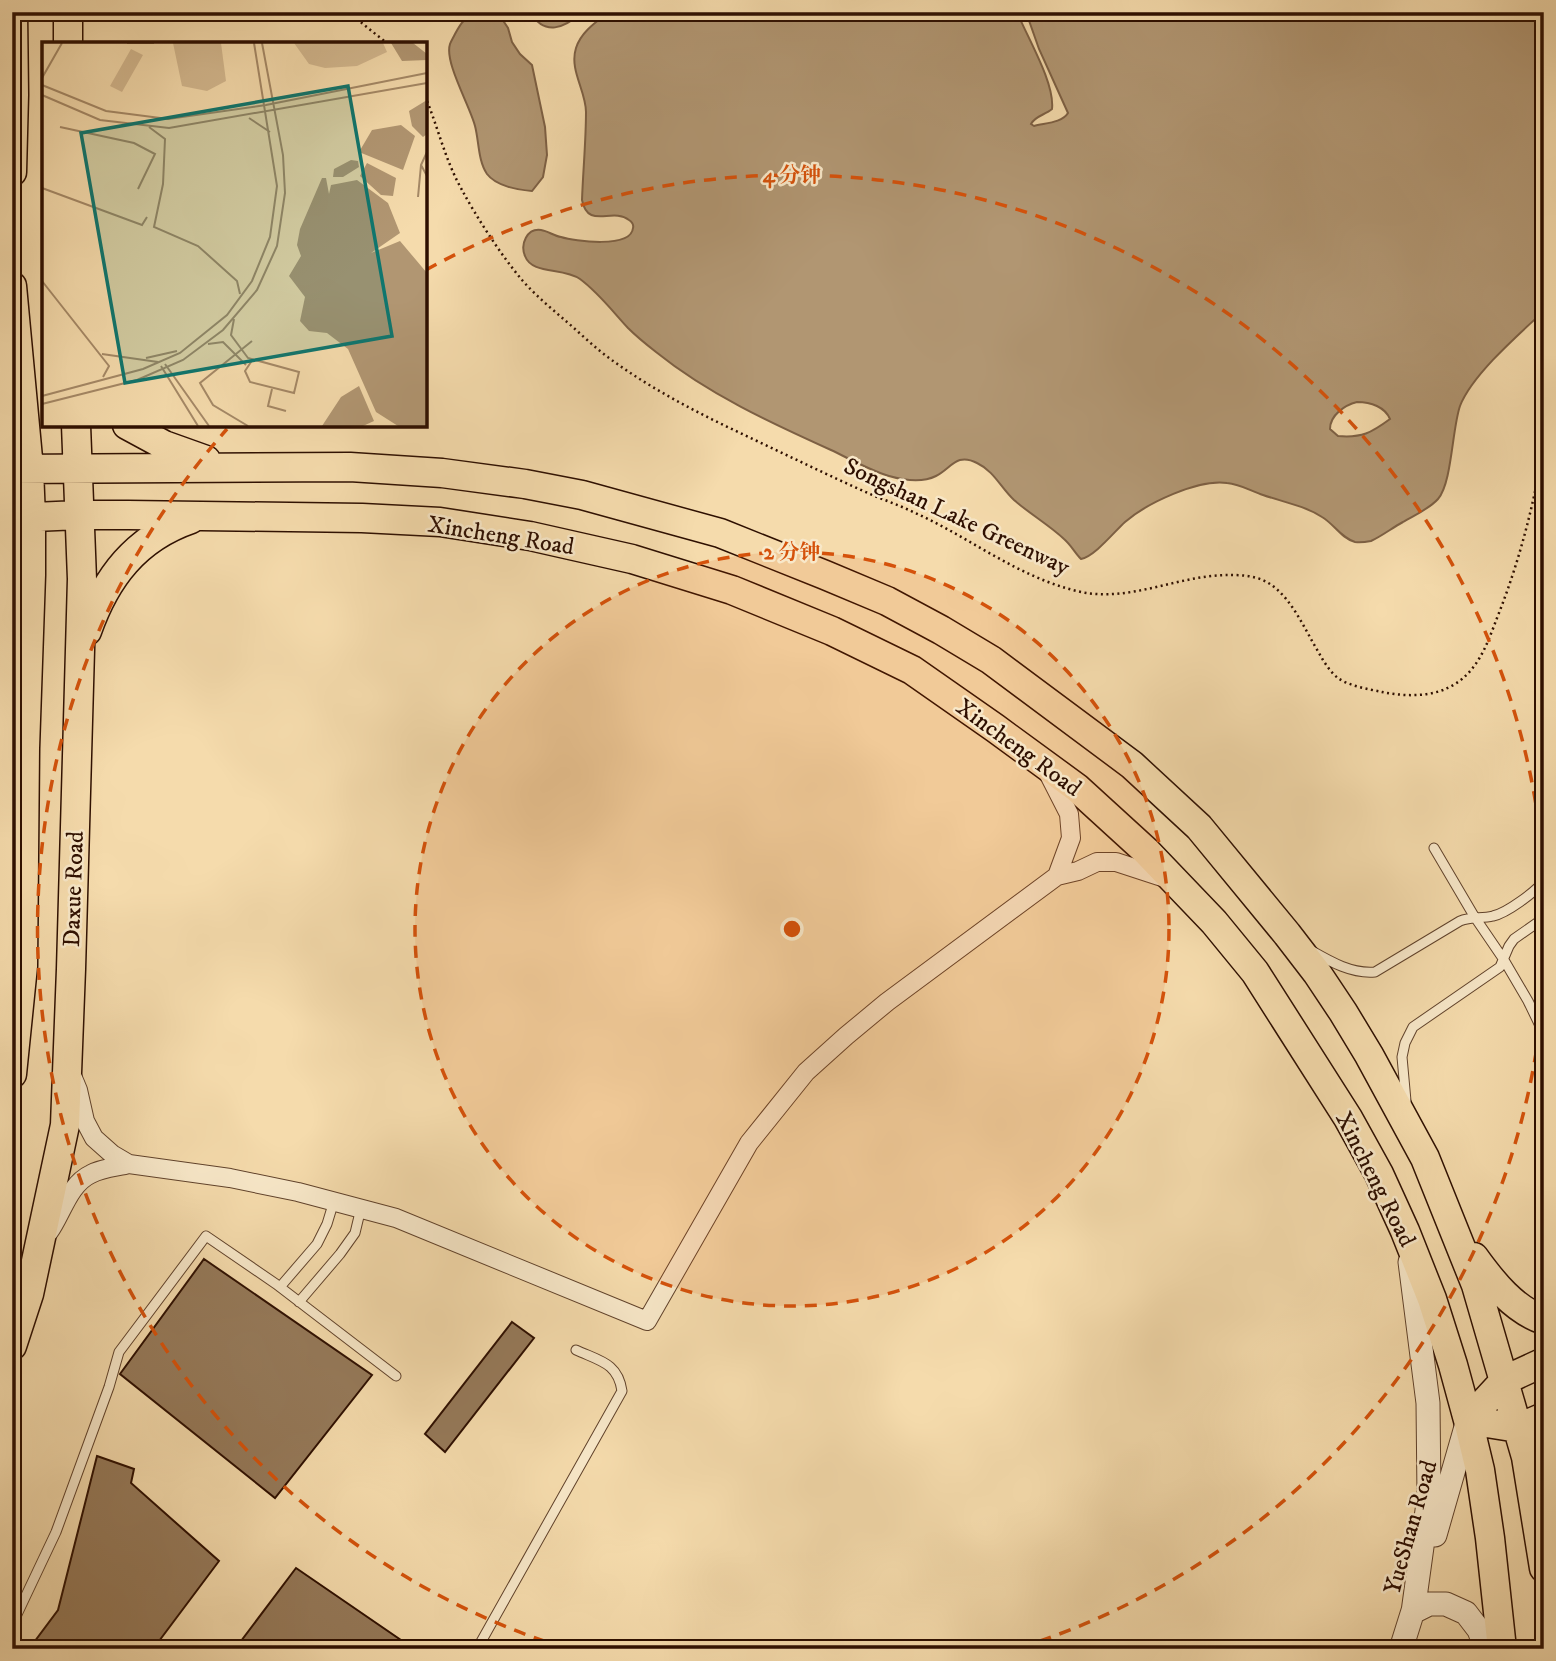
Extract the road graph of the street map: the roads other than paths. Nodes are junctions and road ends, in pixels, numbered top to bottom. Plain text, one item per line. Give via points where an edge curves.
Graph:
1 (13, 12) edge
2 (68, 12) edge
3 (68, 42) edge
4 (12, 172) edge
5 (13, 298) edge
6 (12, 341) edge
7 (76, 427) edge
8 (130, 427) edge
9 (233, 467) junction
10 (78, 468) junction
11 (21, 469) edge
12 (79, 515) junction
13 (200, 516) junction
14 (22, 518) edge
15 (12, 596) edge
16 (29, 642) junction
17 (80, 657) junction
18 (1044, 763) junction
19 (1434, 848) dead end
20 (1057, 876) junction
21 (1175, 881) junction
22 (1544, 881) edge
23 (1474, 916) junction
24 (1544, 918) edge
25 (1287, 934) junction
26 (1504, 960) junction
27 (1544, 1034) edge
28 (67, 1065) junction
29 (12, 1074) edge
30 (1409, 1128) junction
31 (129, 1164) junction
32 (334, 1200) junction
33 (360, 1208) junction
34 (1453, 1226) junction
35 (1405, 1231) junction
36 (40, 1244) junction
37 (280, 1287) junction
38 (299, 1302) junction
39 (1544, 1320) edge
40 (12, 1346) edge
41 (576, 1350) dead end
42 (1544, 1362) edge
43 (396, 1376) dead end
44 (1505, 1380) junction
45 (1544, 1418) edge
46 (1468, 1420) junction
47 (1518, 1428) junction
48 (1544, 1568) edge
49 (1413, 1612) junction
50 (12, 1625) edge
51 (477, 1649) edge
52 (1401, 1649) edge
53 (1486, 1649) edge
54 (1502, 1649) edge

1 - 4 main road
2 - 3 main road
5 - 6 main road
5 - 11 main road, Daxue Road
7 - 10 main road, Daxue Road
8 - 9 main road via 185,454
9 - 10 main road, Xincheng Road
9 - 25 main road, Xincheng Road via 442,473 582,495 720,533 887,601 991,660 1132,765 1199,827
10 - 11 main road, Xincheng Road
10 - 12 main road, Daxue Road
11 - 14 main road, Daxue Road
12 - 13 main road, Xincheng Road
12 - 14 main road, Xincheng Road
12 - 17 main road, Daxue Road
13 - 17 main road via 166,529 124,561 94,610
13 - 18 main road, Xincheng Road via 440,522 632,559 732,590 912,670
14 - 16 main road, Daxue Road
15 - 16 main road
16 - 29 main road, Daxue Road via 23,966
17 - 28 main road, Daxue Road
18 - 20 street via 1069,814 1071,838
18 - 21 main road, Xincheng Road via 1077,788
19 - 23 lane
20 - 21 street via 1097,862 1116,862
20 - 33 street via 887,1002 806,1072 749,1143 647,1321 396,1218
21 - 35 main road, Xincheng Road via 1255,972 1360,1140
22 - 23 lane via 1503,912
23 - 25 lane via 1375,972 1358,972 1334,963
23 - 26 lane
24 - 26 lane via 1514,939
25 - 30 main road, Xincheng Road via 1343,1012
26 - 27 lane
26 - 30 lane via 1495,971 1419,1021 1408,1035 1402,1057
28 - 31 street via 94,1138
28 - 36 main road, Daxue Road via 65,1125
30 - 34 main road, Xincheng Road
31 - 32 street via 230,1178
31 - 36 street via 89,1174 73,1189
32 - 33 street
32 - 37 lane via 317,1244
33 - 38 lane via 355,1233
34 - 39 main road via 1508,1297
34 - 44 main road, Xincheng Road
35 - 46 main road, Xincheng Road via 1436,1312
35 - 49 street via 1428,1402 1429,1496
36 - 40 main road, Daxue Road
37 - 38 lane
37 - 50 lane via 206,1236 119,1352 55,1532
38 - 43 lane
41 - 51 lane via 613,1367 622,1391
42 - 44 main road
44 - 46 main road
44 - 47 main road, Xincheng Road
45 - 47 main road
46 - 47 main road
46 - 49 street, YueShan Road
46 - 54 main road, Xincheng Road via 1480,1470
47 - 48 main road, Xincheng Road
49 - 52 street, YueShan Road
49 - 53 street via 1429,1604 1446,1604 1466,1614

